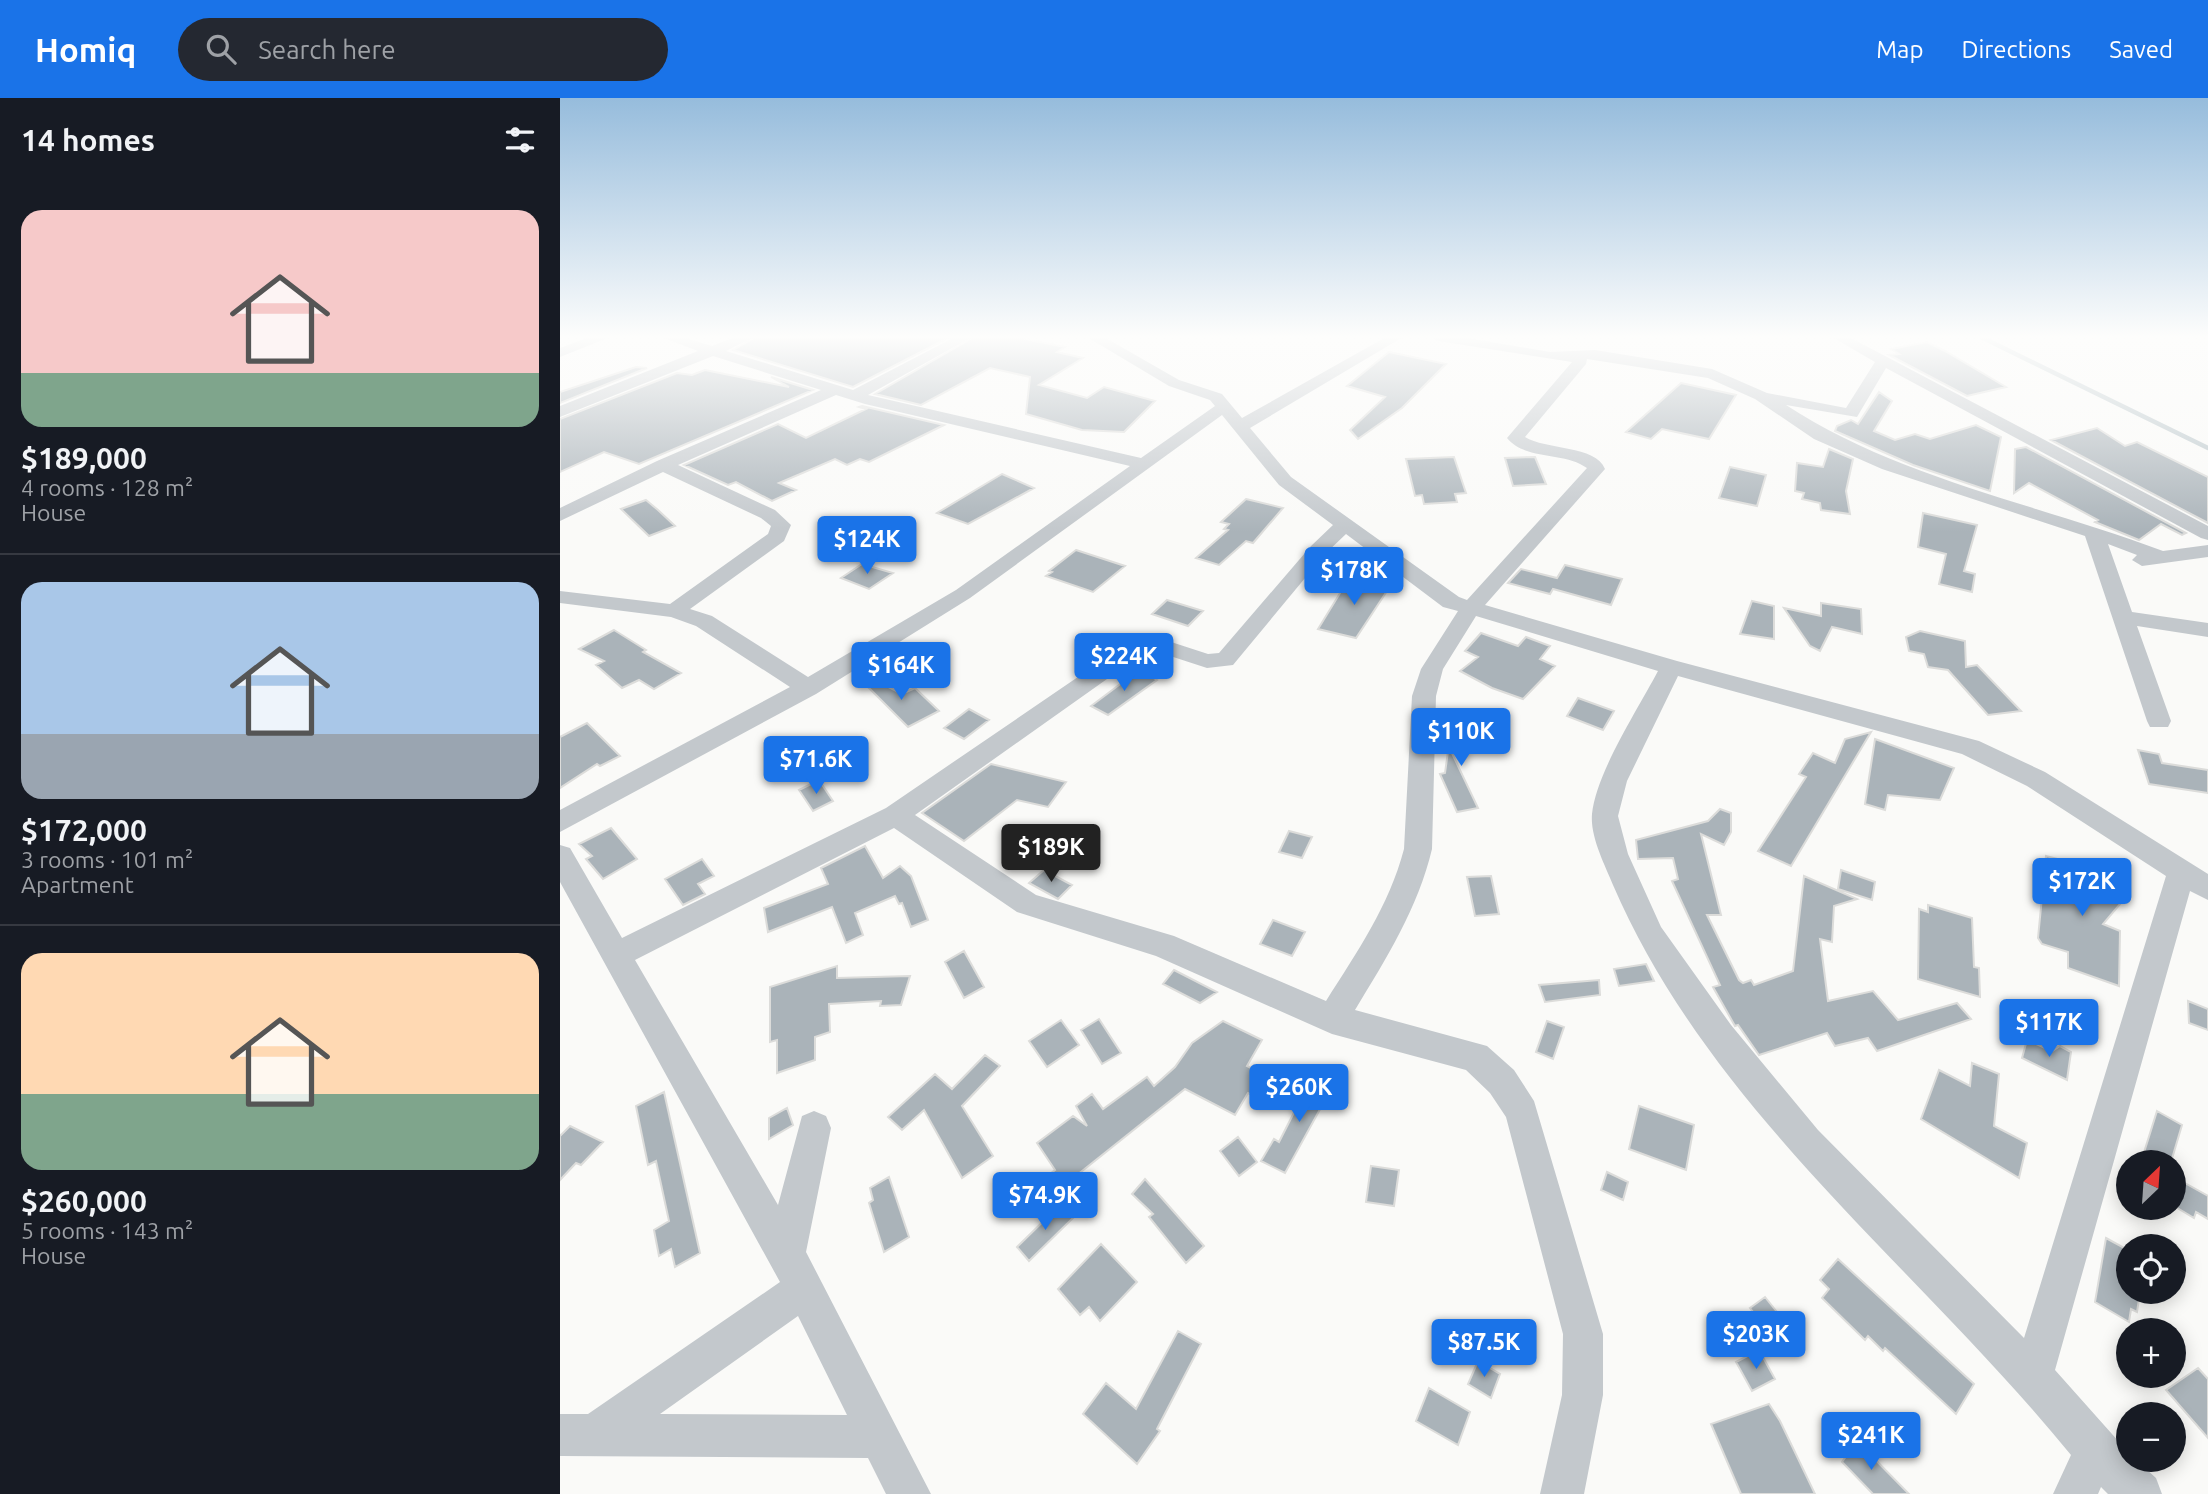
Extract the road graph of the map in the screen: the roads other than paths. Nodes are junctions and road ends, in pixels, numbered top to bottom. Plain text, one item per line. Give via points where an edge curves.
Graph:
1 (585, 402) edge
2 (822, 402) edge
3 (884, 402) edge
4 (1221, 402) edge
5 (1282, 402) edge
6 (1546, 402) edge
7 (1770, 402) edge
8 (1792, 402) edge
9 (1858, 402) edge
10 (1962, 402) edge
11 (1225, 406) junction
12 (560, 412) edge
13 (1239, 427) junction
14 (1145, 464) junction
15 (663, 465) junction
16 (560, 515) edge
17 (1344, 525) junction
18 (2094, 532) junction
19 (2208, 534) edge
20 (2208, 551) edge
21 (2160, 557) junction
22 (2106, 565) junction
23 (560, 597) edge
24 (1470, 610) junction
25 (674, 611) junction
26 (2123, 617) junction
27 (2208, 630) edge
28 (1671, 667) junction
29 (808, 688) junction
30 (2160, 721) dead end
31 (895, 815) junction
32 (560, 822) edge
33 (560, 856) edge
34 (2195, 879) edge
35 (618, 954) junction
36 (1332, 1019) junction
37 (814, 1128) dead end
38 (795, 1271) junction
39 (2033, 1376) junction
40 (577, 1435) edge
41 (881, 1437) junction
42 (2095, 1451) junction
43 (909, 1494) edge
44 (1562, 1494) edge
45 (2075, 1494) edge
46 (2140, 1494) edge

1 - 12 street
2 - 15 street
3 - 14 street
4 - 11 street
5 - 13 street
6 - 24 street via 1515,438 1584,458 1596,469
7 - 18 street via 1820,435 1888,465
8 - 9 street via 1851,414
10 - 19 street
11 - 13 street
11 - 14 street
13 - 17 street via 1285,481
14 - 29 street via 991,575
15 - 16 street
15 - 25 street via 768,514 780,525 776,537
17 - 24 street via 1441,596
17 - 31 street via 1225,660 1207,661 1165,647 1124,656
18 - 21 street
18 - 22 street
20 - 21 street
21 - 22 street
22 - 26 street
23 - 25 street
24 - 28 street
24 - 36 street via 1432,669 1424,696 1415,867
25 - 29 street via 722,630
26 - 27 street
26 - 30 street
28 - 34 street via 1970,747 2036,779
28 - 39 street via 1607,799 1608,836 1635,906 1720,1036 1806,1142
29 - 32 street
31 - 35 street
31 - 36 street via 1027,904 1163,944
33 - 35 street
34 - 39 street
35 - 38 street
36 - 44 street via 1475,1057 1494,1069 1522,1113 1583,1334 1584,1398
37 - 38 street
38 - 40 street
38 - 41 street
39 - 42 street
40 - 41 street
41 - 43 street
42 - 45 street
42 - 46 street

